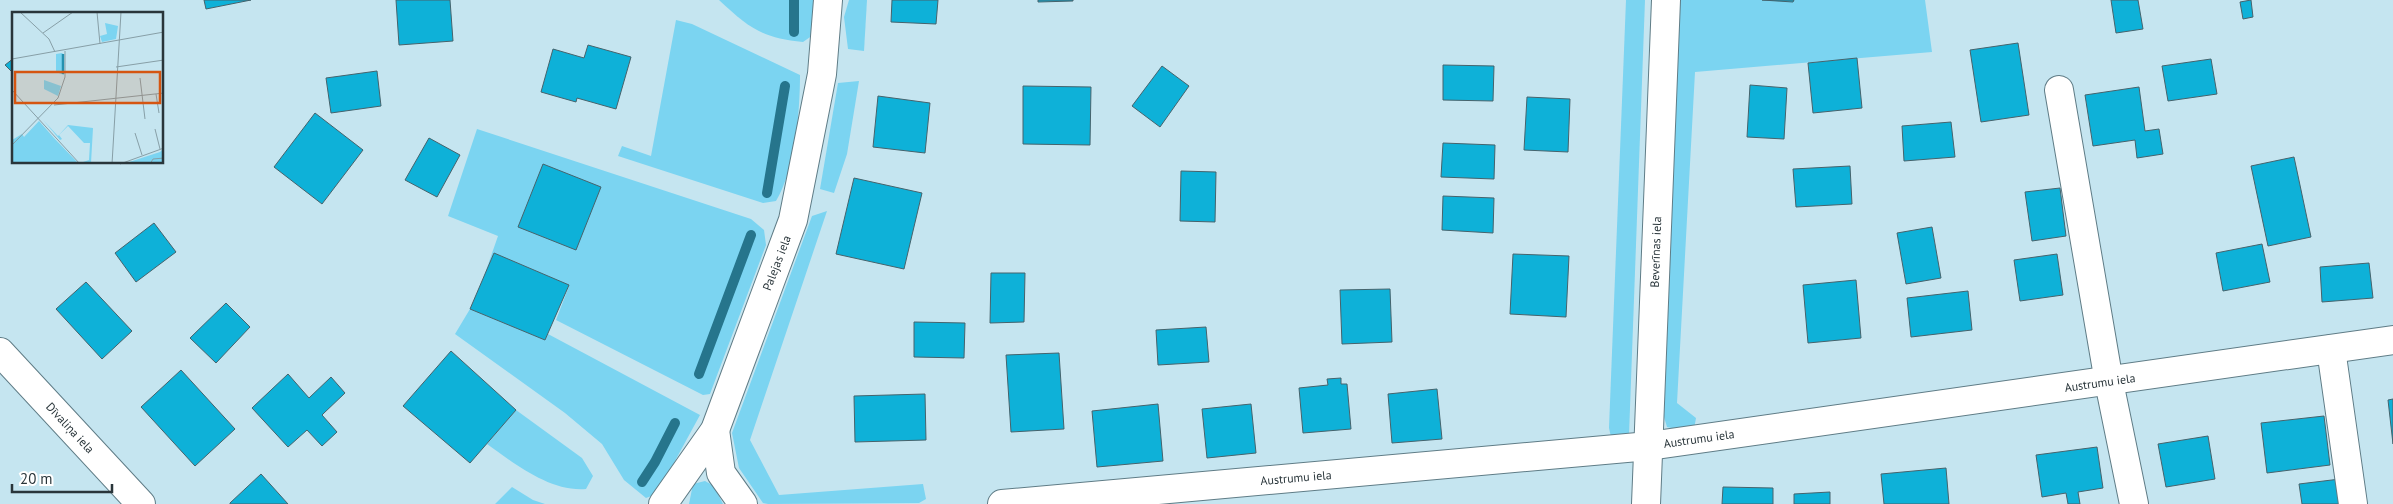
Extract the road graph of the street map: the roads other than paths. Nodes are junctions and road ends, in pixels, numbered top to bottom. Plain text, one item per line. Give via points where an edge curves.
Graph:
1 (828, 0) edge
2 (1666, 0) edge
3 (2060, 90) dead end
4 (2393, 340) edge
5 (2330, 349) junction
6 (0, 352) edge
7 (2109, 382) junction
8 (714, 430) junction
9 (1648, 446) junction
10 (141, 504) edge
11 (663, 504) edge
12 (743, 504) edge
13 (1002, 504) edge
14 (1646, 504) edge
15 (2134, 504) edge
16 (2353, 504) edge

1 - 8 street, Palejas iela via 822,74 794,220
2 - 9 street, Beverīnas iela
3 - 7 street
4 - 5 street, Austrumu iela
5 - 7 street, Austrumu iela
5 - 16 street
6 - 10 street, Dīvaliņa iela
7 - 9 street, Austrumu iela
7 - 15 street
8 - 11 street, Palejas iela
8 - 12 street via 721,473
9 - 13 street, Austrumu iela
9 - 14 street, Beverīnas iela

